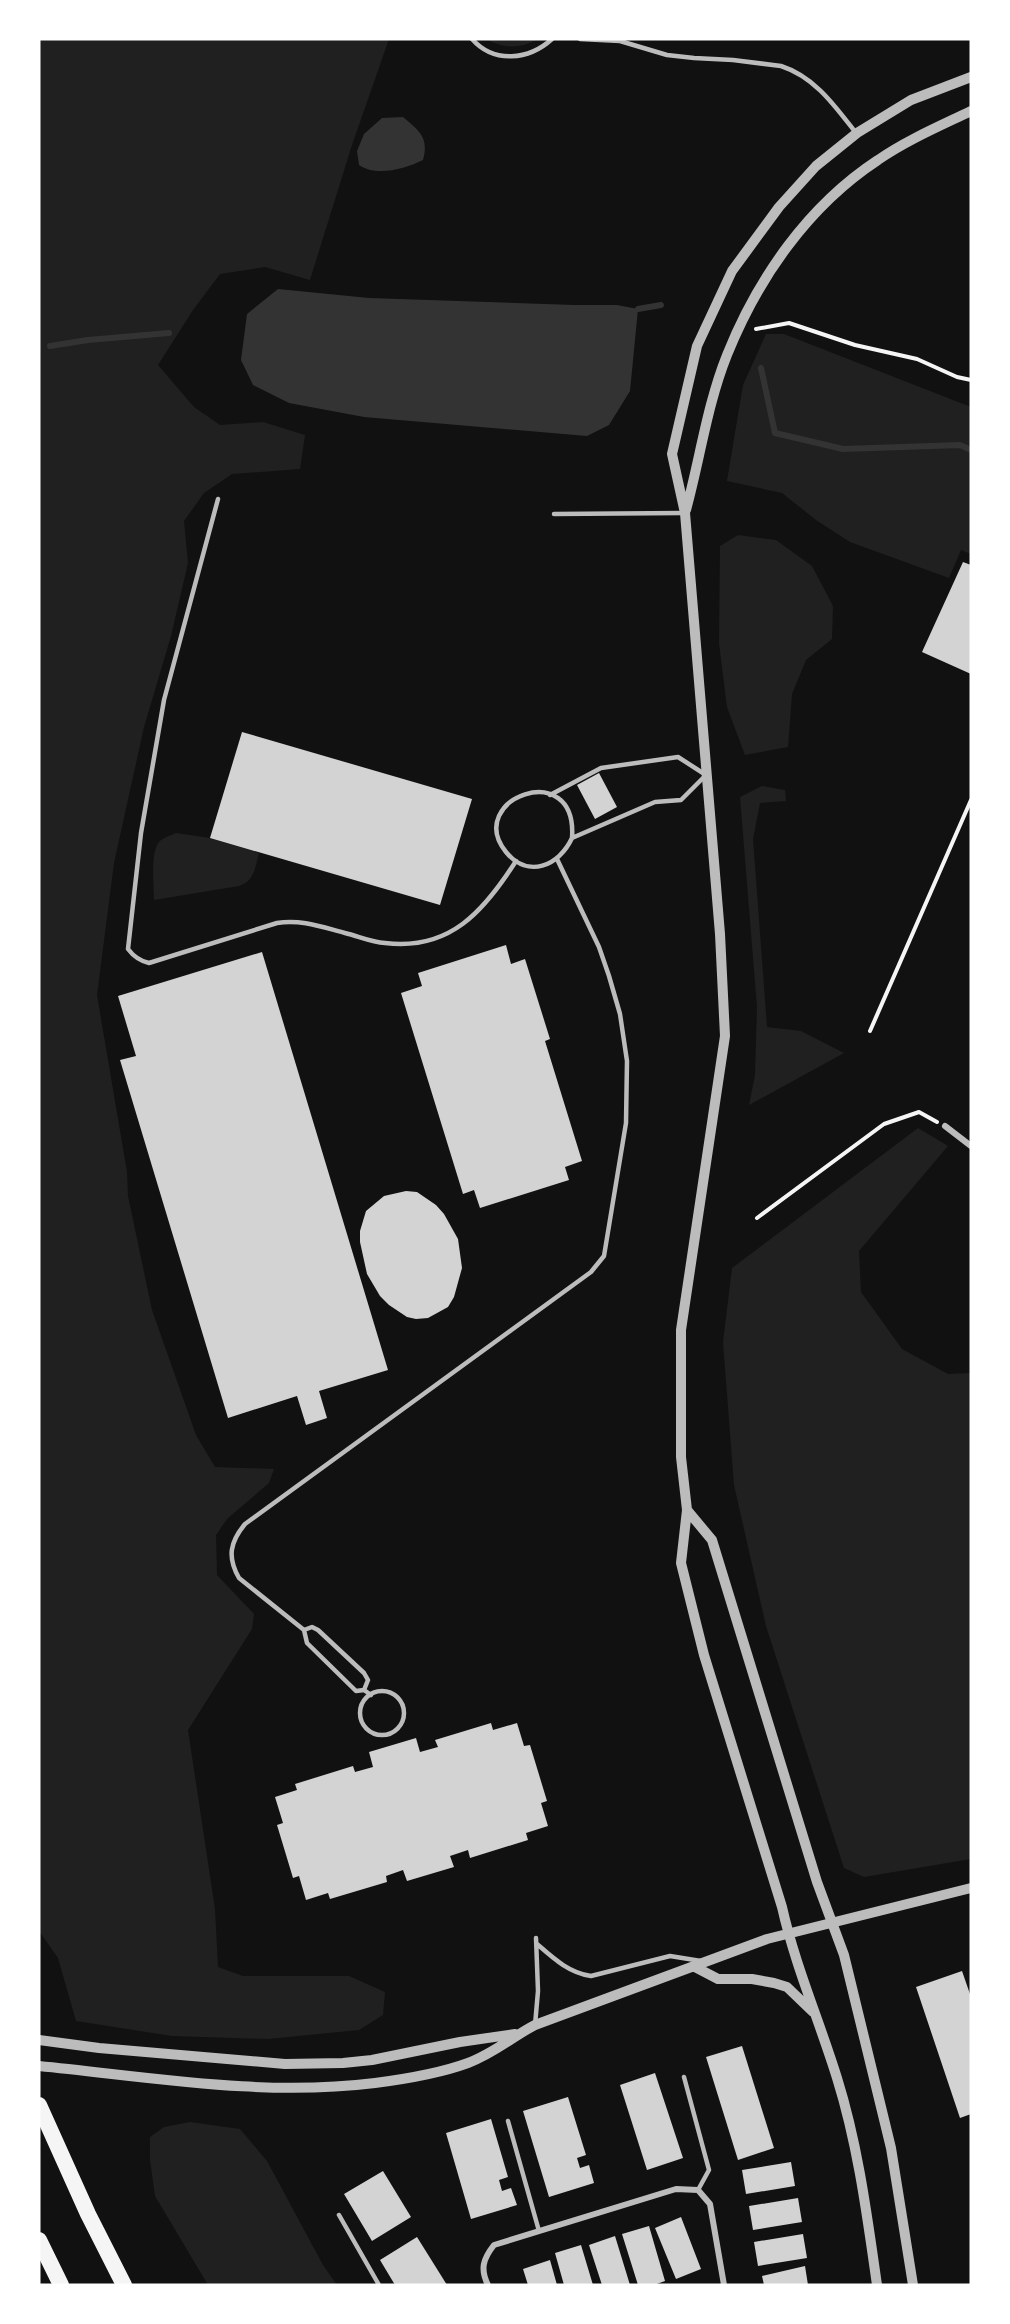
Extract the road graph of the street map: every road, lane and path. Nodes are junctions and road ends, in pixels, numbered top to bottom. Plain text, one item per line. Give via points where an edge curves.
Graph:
1 (472, 39) edge
2 (552, 39) edge
3 (580, 39) edge
4 (619, 40) edge
5 (971, 77) edge
6 (971, 111) edge
7 (856, 133) junction
8 (756, 329) dead end
9 (971, 380) edge
10 (218, 499) dead end
11 (685, 513) junction
12 (554, 514) dead end
13 (706, 776) junction
14 (550, 795) junction
15 (971, 800) edge
16 (572, 838) junction
17 (557, 859) junction
18 (516, 861) junction
19 (870, 1031) dead end
20 (945, 1126) joint
21 (971, 1146) edge
22 (756, 1218) dead end
23 (687, 1510) junction
24 (304, 1630) junction
25 (364, 1690) junction
26 (371, 1695) junction
27 (971, 1888) edge
28 (832, 1923) junction
29 (788, 1935) junction
30 (708, 1962) junction
31 (695, 1967) junction
32 (815, 2013) junction
33 (535, 2025) junction
34 (518, 2034) junction
35 (39, 2040) edge
36 (39, 2066) edge
37 (684, 2077) dead end
38 (39, 2105) edge
39 (508, 2121) dead end
40 (698, 2190) junction
41 (339, 2215) dead end
42 (539, 2231) junction
43 (39, 2241) edge
44 (61, 2285) edge
45 (124, 2285) edge
46 (379, 2285) edge
47 (488, 2285) edge
48 (724, 2285) edge
49 (877, 2285) edge
50 (913, 2285) edge

1 - 2 lane via 492,53 509,57 526,55
3 - 4 lane
4 - 7 lane via 667,54 797,71 819,88
5 - 7 street via 910,100
6 - 11 street via 886,155 837,190 765,278 726,356
7 - 11 street via 816,166 779,207 732,271 697,346 672,454
8 - 9 path via 789,323 855,345 917,359
10 - 18 lane via 164,700 141,833 128,949 149,963 292,921 383,943 426,942 469,920 501,885
11 - 12 lane
11 - 13 street
13 - 14 lane via 678,757 601,768
13 - 16 lane via 681,800 655,802
13 - 23 street via 725,1036 681,1330 681,1457
14 - 16 lane via 569,813
14 - 18 lane via 530,792 518,796 502,813 498,836 502,847
15 - 19 path
16 - 17 lane
17 - 18 lane via 534,867
17 - 24 lane via 603,957 620,1014 627,1061 626,1123 604,1257 591,1272 244,1524 230,1549 234,1570
20 - 21 street
20 - 22 path via 919,1112 884,1124
23 - 28 street via 712,1540
23 - 29 street via 681,1563 704,1655
24 - 25 lane via 307,1644 356,1691
24 - 25 lane via 318,1630 363,1673 368,1680
25 - 26 lane
26 - 26 lane via 360,1711 364,1726 376,1734 392,1733 404,1715 400,1700 387,1692
27 - 28 street
28 - 29 street
28 - 50 street via 844,1955 891,2148
29 - 30 street
29 - 32 street
30 - 31 street
30 - 33 lane via 670,1956 591,1976 579,1974 556,1960 536,1941
31 - 32 street via 718,1979 774,1983 787,1988
31 - 33 street
32 - 49 street via 837,2079 865,2199
33 - 34 street
34 - 35 street via 372,2060 285,2064
34 - 36 street via 487,2056 466,2064 412,2078 330,2088 241,2088
37 - 40 lane via 710,2170
38 - 45 highway
39 - 42 lane
40 - 42 street via 676,2189
40 - 48 street via 710,2204
41 - 46 lane
42 - 47 street via 494,2245 483,2265
43 - 44 highway

